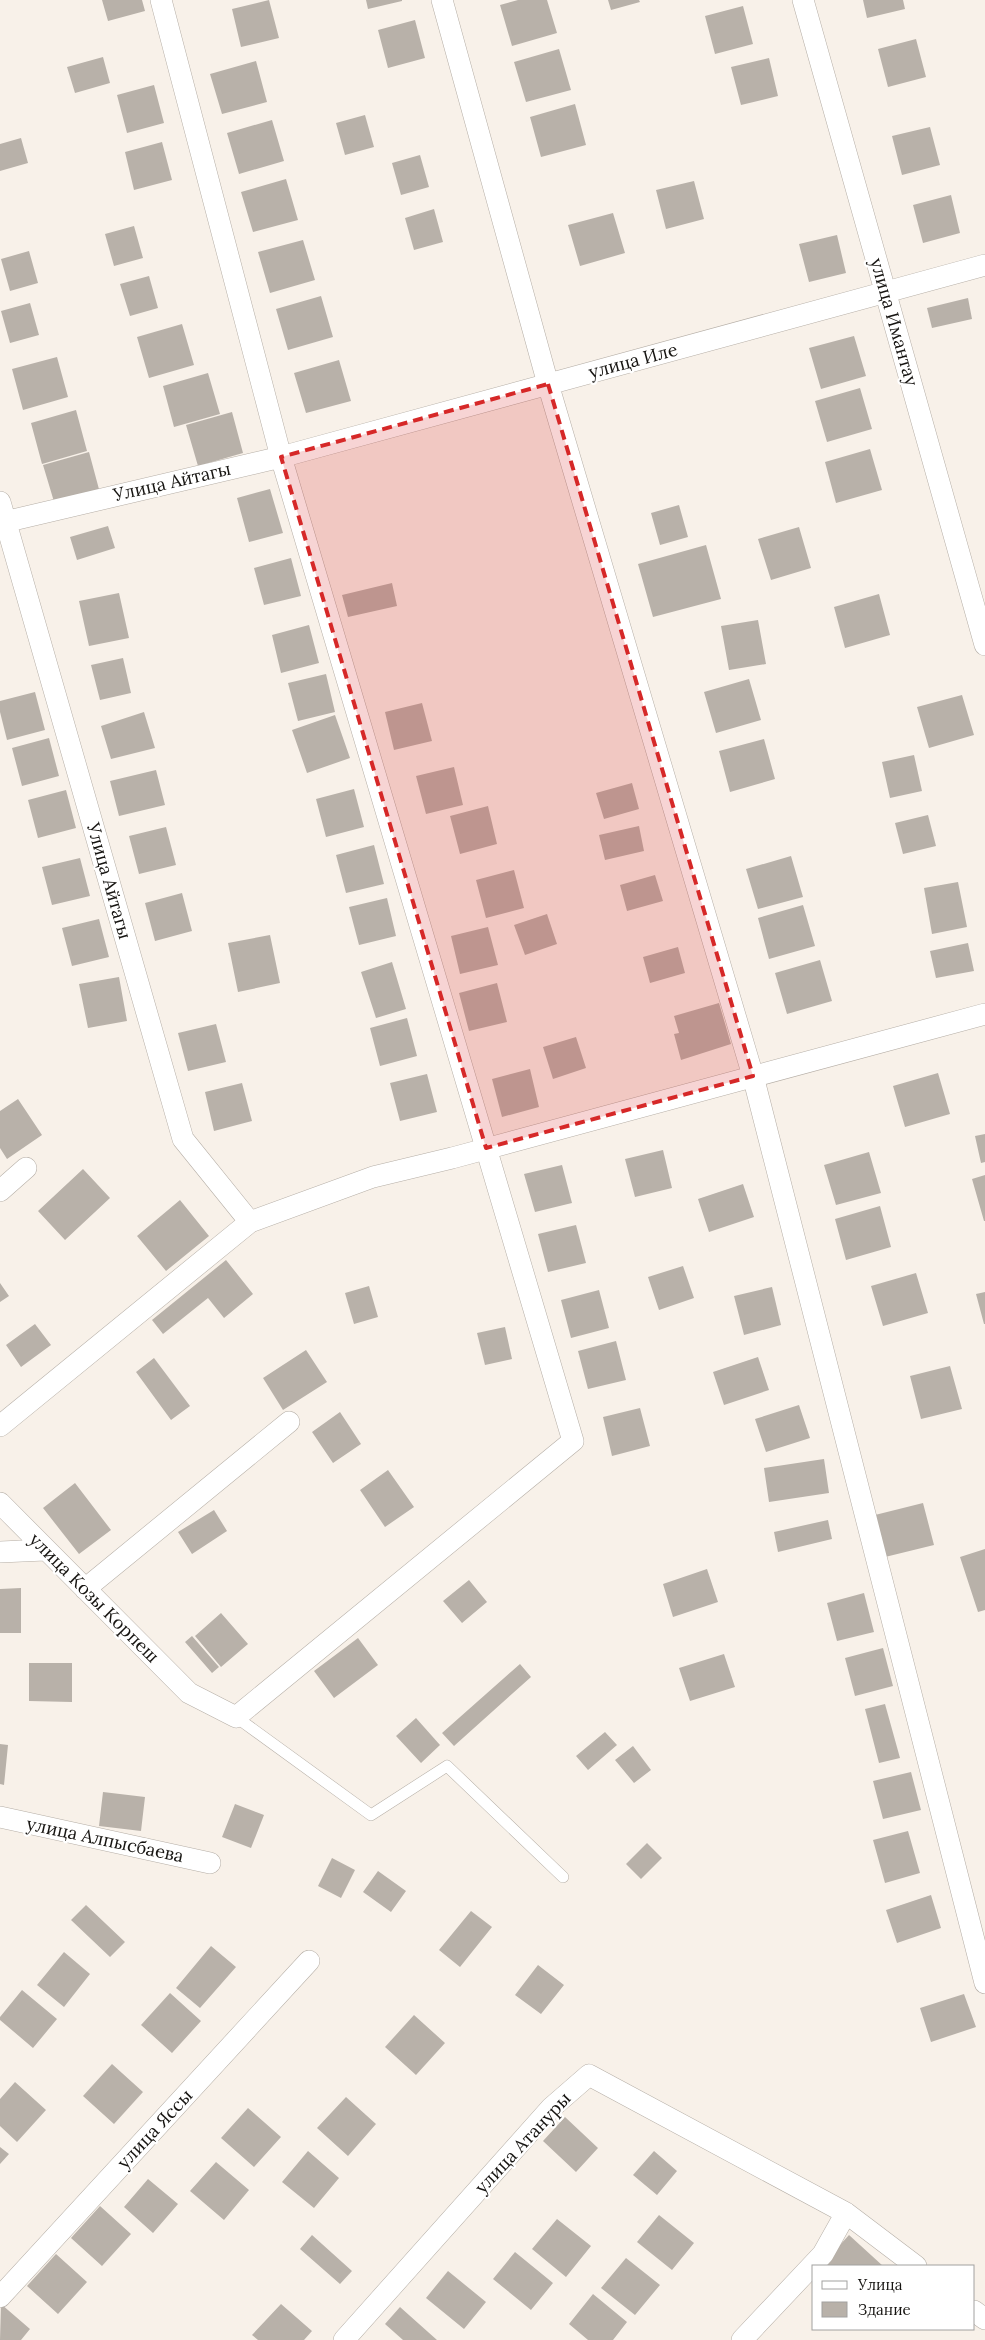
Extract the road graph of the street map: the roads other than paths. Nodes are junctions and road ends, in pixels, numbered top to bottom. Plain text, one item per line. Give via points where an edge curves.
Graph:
1 (161, 0) edge
2 (442, 0) edge
3 (804, 0) edge
4 (985, 265) edge
5 (886, 292) junction
6 (548, 384) junction
7 (281, 457) junction
8 (2, 515) edge
9 (985, 645) edge
10 (985, 1014) edge
11 (753, 1076) junction
12 (486, 1148) junction
13 (26, 1168) dead end
14 (0, 1191) edge
15 (250, 1222) junction
16 (289, 1422) dead end
17 (0, 1426) edge
18 (0, 1503) edge
19 (45, 1550) junction
20 (0, 1552) edge
21 (85, 1590) junction
22 (236, 1717) junction
23 (0, 1817) edge
24 (210, 1863) dead end
25 (563, 1876) dead end
26 (309, 1961) dead end
27 (985, 1983) edge
28 (846, 2213) junction
29 (813, 2265) edge
30 (915, 2265) edge
31 (812, 2266) edge
32 (0, 2297) edge
33 (975, 2311) edge
34 (985, 2319) edge
35 (344, 2340) edge
36 (742, 2340) edge

1 - 7 street
2 - 6 street
3 - 5 street, улица Имантау
4 - 5 street, улица Иле
5 - 6 street, улица Иле
5 - 9 street, улица Имантау
6 - 7 street, улица Иле
6 - 11 street
7 - 8 street, Улица Айтагы
7 - 12 street
8 - 15 street, Улица Айтагы via 183,1139
10 - 11 street
11 - 12 street
11 - 27 street
12 - 15 street via 373,1177
12 - 22 street via 574,1441
13 - 14 street
15 - 17 street
16 - 21 street
18 - 19 street, улица Козы Корпеш
19 - 20 street
19 - 21 street, улица Козы Корпеш
21 - 22 street, улица Козы Корпеш via 189,1693
22 - 25 lane via 371,1815 447,1766
23 - 24 street, улица Алпысбаева
26 - 32 street, улица Яссы
28 - 29 street via 823,2254
28 - 30 street
28 - 35 street, улица Атануры via 589,2075 551,2108
31 - 36 street
33 - 34 street

